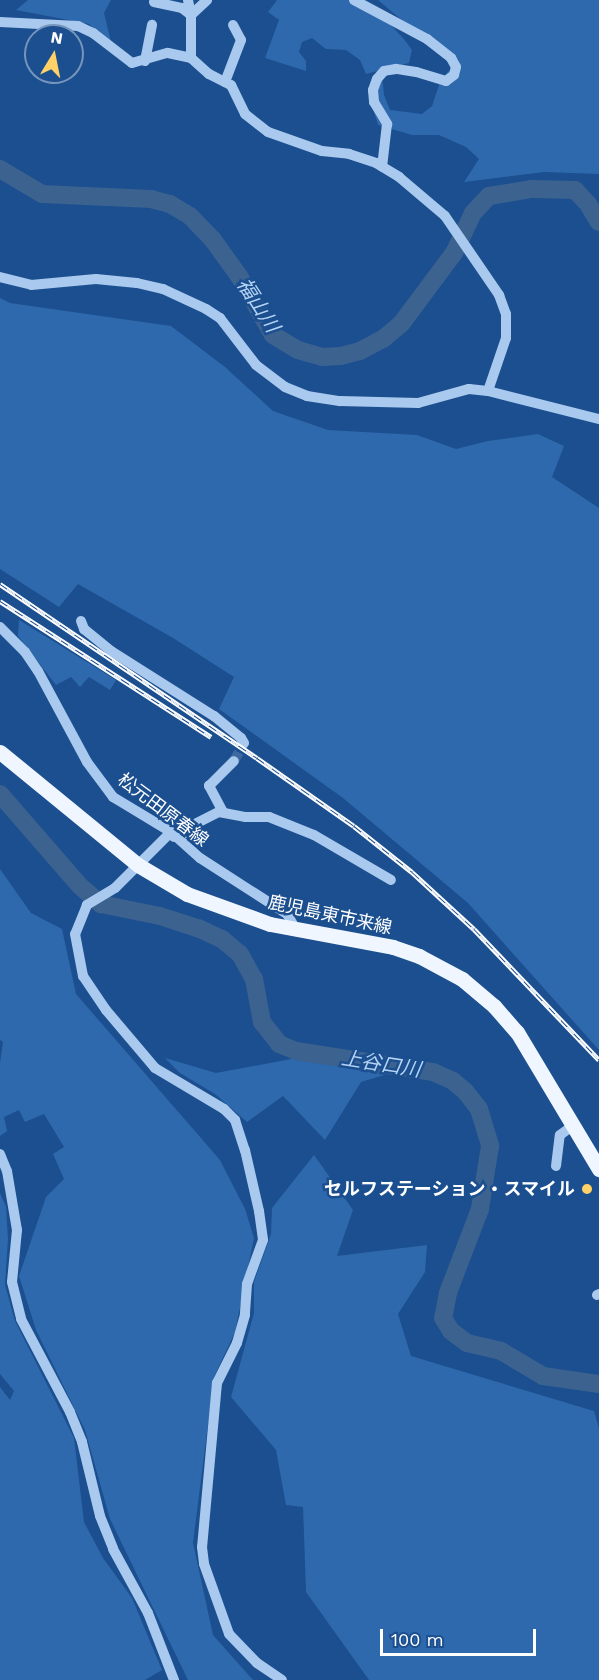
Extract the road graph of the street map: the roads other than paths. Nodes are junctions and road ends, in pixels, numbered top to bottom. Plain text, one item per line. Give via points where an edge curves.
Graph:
1 (188, 0) edge
2 (207, 0) edge
3 (354, 0) edge
4 (154, 2) dead end
5 (191, 15) junction
6 (0, 22) edge
7 (233, 25) dead end
8 (152, 26) dead end
9 (191, 58) junction
10 (145, 61) junction
11 (225, 82) junction
12 (382, 167) junction
13 (0, 276) edge
14 (488, 391) junction
15 (599, 419) edge
16 (81, 621) dead end
17 (0, 627) edge
18 (244, 743) dead end
19 (0, 752) edge
20 (234, 761) tunnel mouth
21 (223, 812) junction
22 (172, 835) junction
23 (138, 865) junction
24 (391, 880) dead end
25 (297, 931) junction
26 (574, 1125) junction
27 (0, 1154) edge
28 (556, 1166) dead end
29 (599, 1169) edge
30 (174, 1680) edge
31 (282, 1680) edge

1 - 5 street
2 - 5 street
3 - 12 street via 427,39 451,58 456,67 454,75 446,81 396,69 384,71 377,79 374,102 387,124
4 - 5 street via 182,8
5 - 9 street
6 - 10 street via 78,26 132,63
7 - 11 street via 241,40
8 - 10 street
9 - 10 street via 168,53
9 - 11 street
11 - 12 street via 231,85 244,114 268,132 322,152 349,154
12 - 14 street via 441,212 499,295 506,314 506,338
13 - 14 street via 31,285 96,279 163,289 220,318 256,365 285,387 307,396 418,403 469,389
14 - 15 street
16 - 18 street via 84,629 111,651 214,716
17 - 22 street, 松元田原春線 via 38,671 101,784 113,797
19 - 23 main road, 鹿児島東市来線
20 - 21 street via 209,786
21 - 22 street via 191,826 190,831
21 - 24 street via 284,821 314,834
22 - 23 street
22 - 25 street, 松元田原春線 via 200,858 287,914
23 - 25 main road, 鹿児島東市来線 via 205,902
23 - 31 street via 115,888 87,905 75,934 83,976 106,1011 155,1068 224,1109 235,1120 245,1150 263,1240 248,1284 237,1343 217,1383 202,1547 204,1564 229,1634 257,1663
25 - 26 main road, 鹿児島東市来線 via 393,947 462,979 517,1032
26 - 28 street via 560,1135
26 - 29 main road, 鹿児島東市来線
27 - 30 street via 7,1171 17,1230 12,1282 21,1319 70,1412 82,1442 104,1527 148,1613

